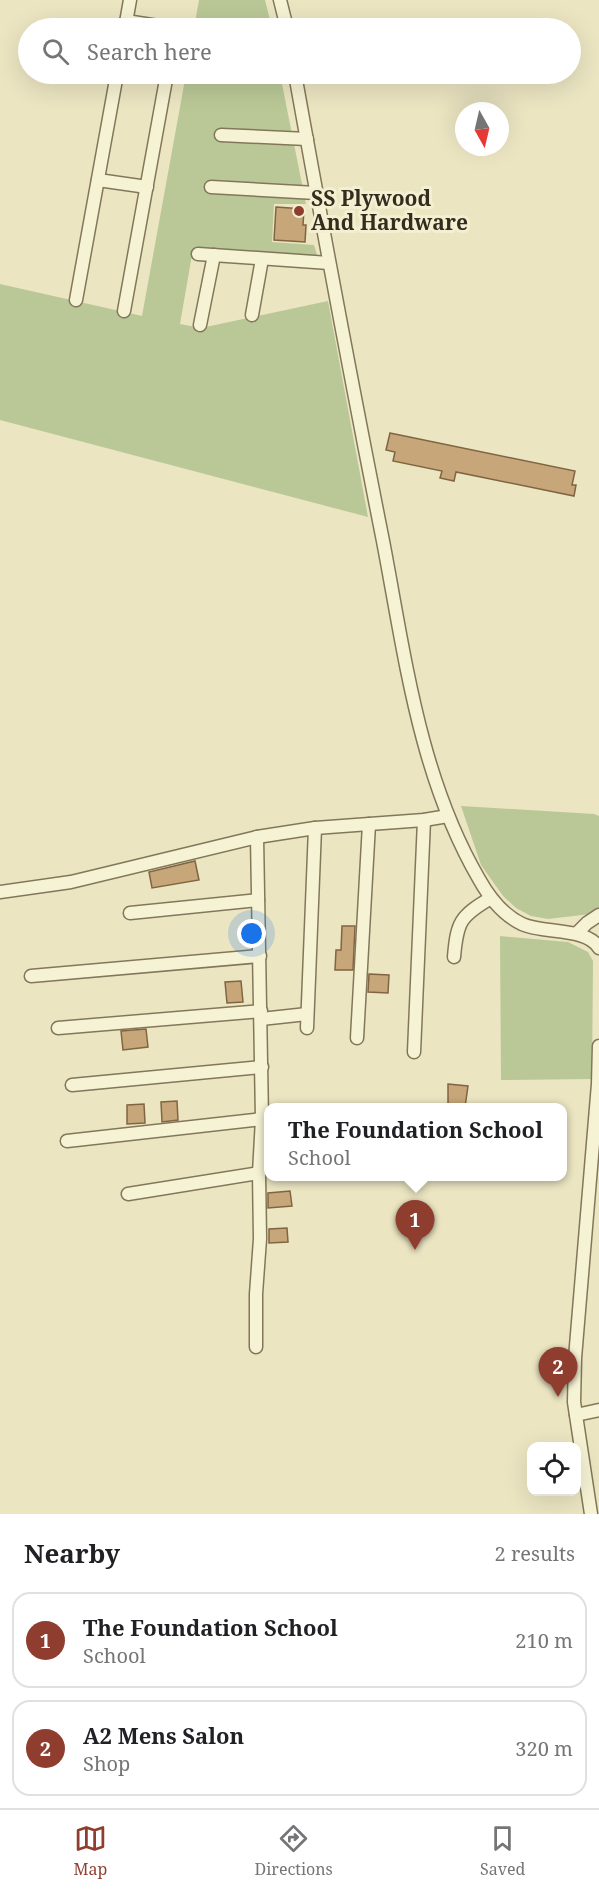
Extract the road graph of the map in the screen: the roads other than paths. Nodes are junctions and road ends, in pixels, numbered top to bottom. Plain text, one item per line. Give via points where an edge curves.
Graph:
1 (130, 0) edge
2 (280, 0) edge
3 (127, 18) edge
4 (284, 18) edge
5 (115, 84) edge
6 (165, 84) edge
7 (297, 84) edge
8 (221, 135) dead end
9 (307, 139) junction
10 (98, 180) junction
11 (211, 186) dead end
12 (147, 187) junction
13 (316, 193) junction
14 (198, 254) dead end
15 (214, 255) junction
16 (262, 259) junction
17 (329, 263) junction
18 (76, 300) dead end
19 (124, 311) dead end
20 (252, 315) dead end
21 (200, 325) dead end
22 (448, 816) junction
23 (424, 820) junction
24 (369, 824) junction
25 (315, 828) junction
26 (257, 837) junction
27 (0, 892) edge
28 (491, 898) junction
29 (258, 900) junction
30 (130, 913) dead end
31 (599, 915) edge
32 (577, 933) junction
33 (599, 948) edge
34 (260, 956) junction
35 (454, 957) dead end
36 (31, 976) dead end
37 (307, 1014) junction
38 (261, 1015) junction
39 (58, 1028) dead end
40 (307, 1028) dead end
41 (357, 1038) dead end
42 (599, 1046) edge
43 (414, 1052) dead end
44 (262, 1067) junction
45 (72, 1085) dead end
46 (262, 1119) junction
47 (68, 1141) dead end
48 (259, 1173) junction
49 (128, 1194) dead end
50 (256, 1347) dead end
51 (599, 1410) edge
52 (576, 1415) junction
53 (593, 1511) edge

1 - 3 street
2 - 4 street
5 - 10 street
6 - 12 street
7 - 9 street
8 - 9 street
9 - 13 street
10 - 12 street
10 - 18 street
11 - 13 street
12 - 19 street
13 - 17 street
14 - 15 street
15 - 16 street
15 - 21 street
16 - 17 street
16 - 20 street
17 - 22 street via 420,733
22 - 23 street
22 - 28 street
23 - 24 street
23 - 43 street
24 - 25 street
24 - 41 street
25 - 26 street
25 - 37 street
26 - 27 street via 71,882
26 - 29 street
28 - 32 street via 509,918 524,925
28 - 35 street via 462,920
29 - 30 street
29 - 34 street
31 - 32 street
32 - 33 street via 596,942
34 - 36 street
34 - 38 street
37 - 38 street
37 - 40 street
38 - 39 street
38 - 44 street
42 - 52 street via 575,1358
44 - 45 street
44 - 46 street
46 - 47 street
46 - 48 street
48 - 49 street
48 - 50 street
51 - 52 street
52 - 53 street

